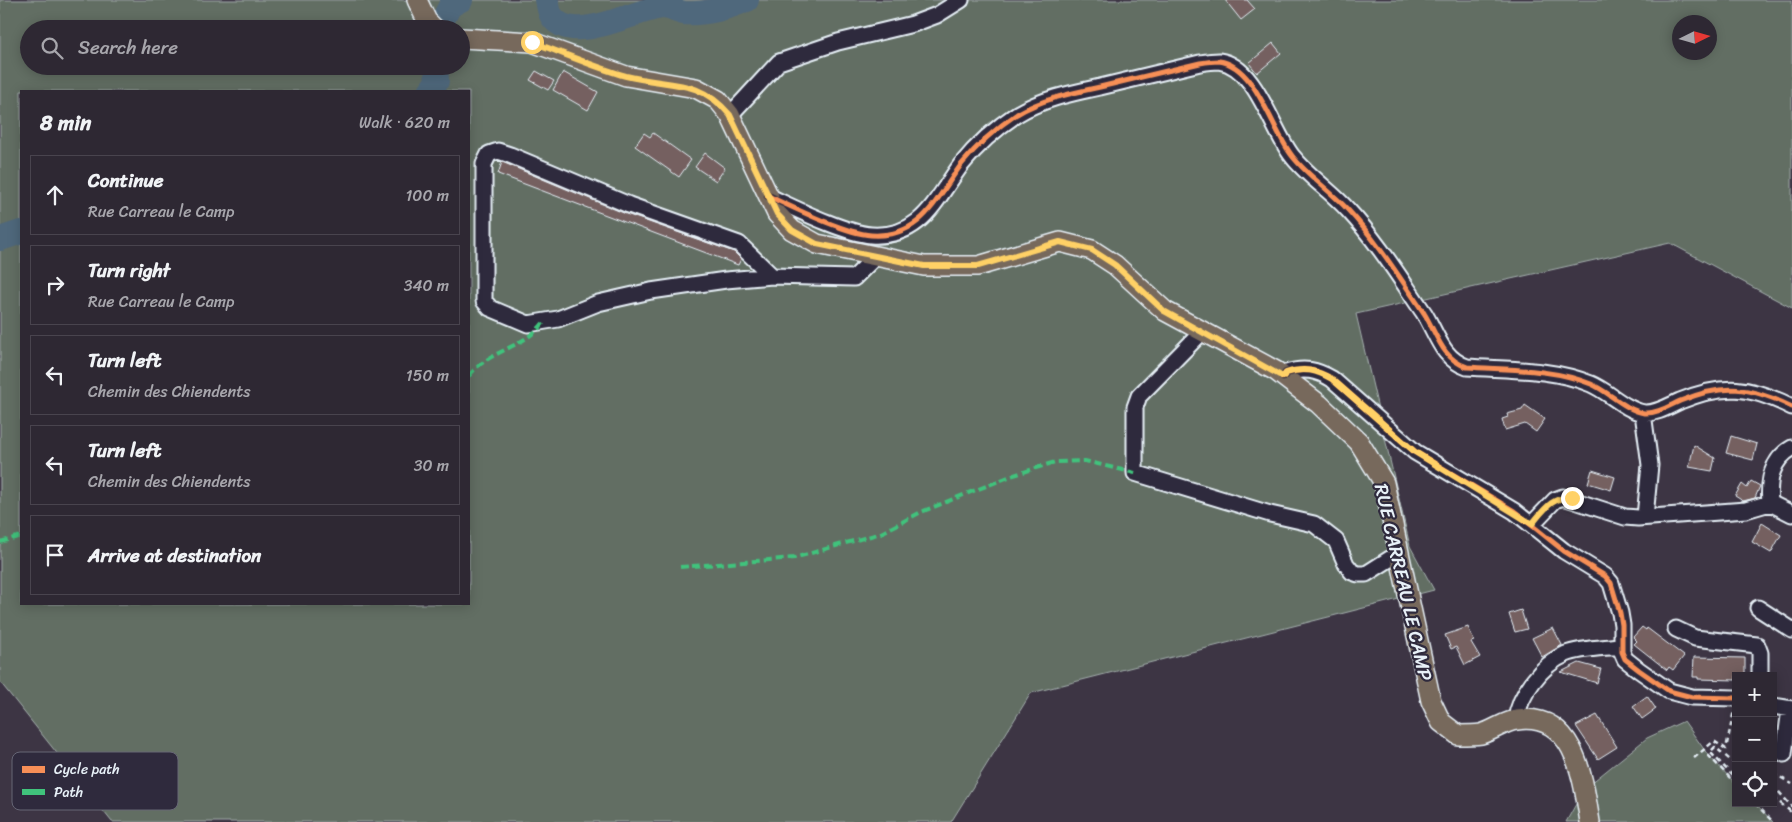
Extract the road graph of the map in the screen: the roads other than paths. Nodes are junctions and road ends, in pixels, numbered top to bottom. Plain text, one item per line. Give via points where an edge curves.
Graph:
1 (417, 0) edge
2 (961, 0) edge
3 (426, 20) edge
4 (470, 39) edge
5 (730, 115) junction
6 (768, 196) junction
7 (876, 256) junction
8 (772, 276) junction
9 (1202, 332) junction
10 (1283, 377) junction
11 (1792, 407) edge
12 (1643, 413) junction
13 (1792, 448) edge
14 (1770, 503) junction
15 (1792, 514) edge
16 (1645, 518) junction
17 (1532, 524) junction
18 (1399, 553) junction
19 (1758, 608) dead end
20 (1676, 629) dead end
21 (1792, 630) edge
22 (1620, 646) junction
23 (1760, 672) edge
24 (1732, 700) edge
25 (1777, 707) edge
26 (1791, 709) edge
27 (1516, 720) junction
28 (1784, 754) dead end
29 (1590, 822) edge

1 - 3 main road
2 - 5 street via 913,24 838,42 779,62
4 - 5 main road, RUE CARREAU LE CAMP via 532,42 626,76 696,88 718,100
5 - 6 main road, RUE CARREAU LE CAMP
6 - 7 main road, RUE CARREAU LE CAMP via 777,214 792,230 817,244
6 - 12 street via 852,230 870,235 896,234 915,225 989,134 1019,113 1055,98 1220,61 1239,70 1252,85 1292,156 1348,210 1370,237 1455,364 1553,373 1591,384
7 - 8 street via 854,278
7 - 9 main road, RUE CARREAU LE CAMP via 924,266 978,266 1060,242 1092,250 1115,265 1164,311
8 - 8 street via 651,291 544,322 528,324 514,320 490,308 484,301 484,164 489,154 498,151 629,205 739,244
9 - 10 main road, RUE CARREAU LE CAMP
9 - 18 street via 1139,396 1135,407 1135,473 1314,524 1336,541 1346,564 1358,574 1366,574
10 - 17 street via 1294,370 1306,369 1332,379 1415,452
10 - 18 main road, RUE CARREAU LE CAMP via 1319,404 1359,442 1384,483
11 - 12 street via 1758,392 1732,387
12 - 16 street via 1650,466
13 - 14 street via 1777,459 1773,468
14 - 15 street
14 - 16 street via 1746,510
16 - 17 street via 1625,517 1563,497 1555,500
17 - 22 street via 1546,538 1611,583 1622,625
18 - 27 main road, RUE CARREAU LE CAMP via 1431,701 1441,722 1458,735 1481,734
19 - 21 street
20 - 23 street via 1695,638 1757,644
22 - 24 street via 1625,659 1669,691 1692,697
22 - 27 street via 1566,654 1544,668 1517,707
25 - 26 street
26 - 28 street
27 - 29 main road, RUE CARREAU LE CAMP via 1534,720 1556,728 1570,744 1585,788

